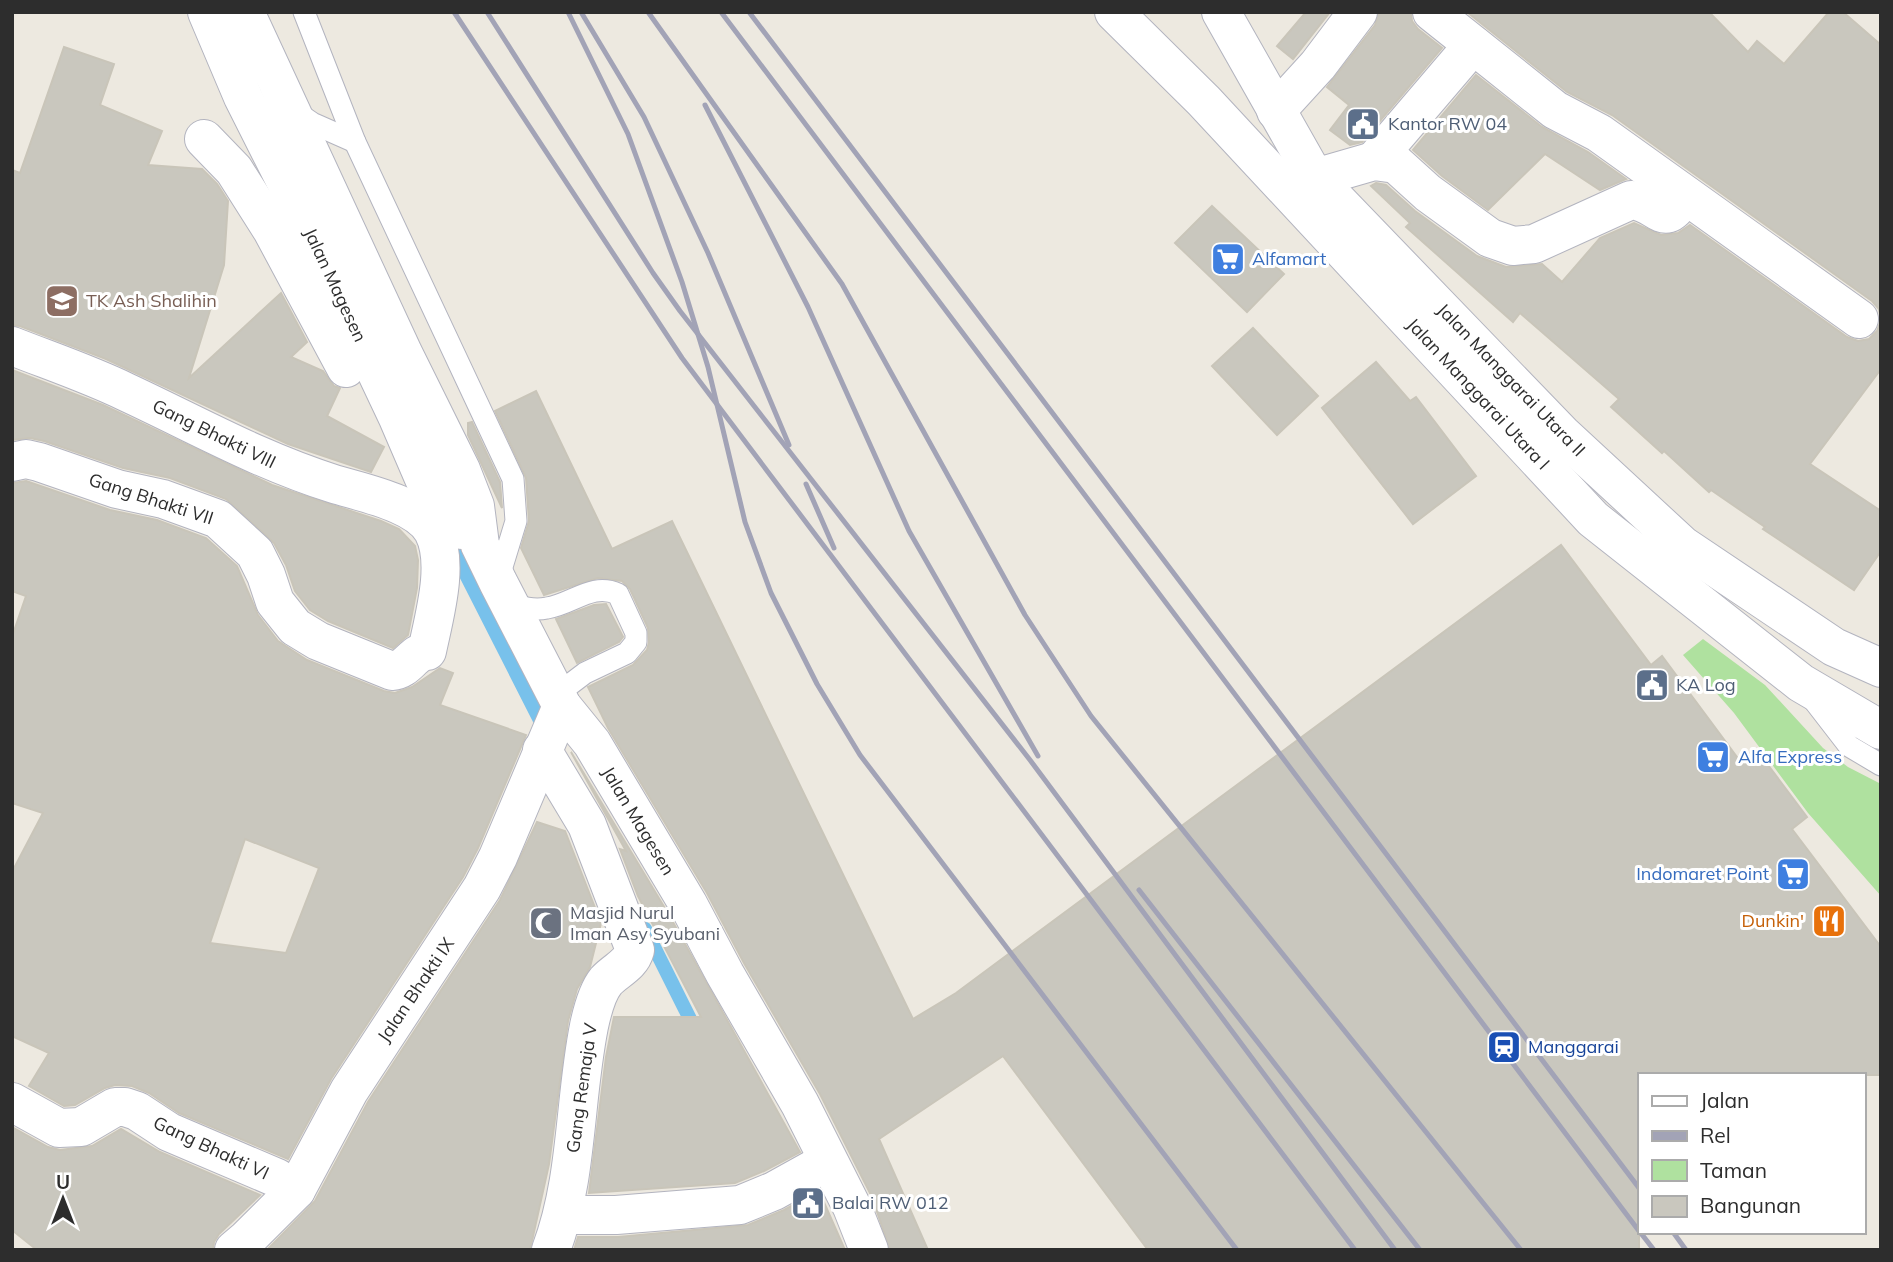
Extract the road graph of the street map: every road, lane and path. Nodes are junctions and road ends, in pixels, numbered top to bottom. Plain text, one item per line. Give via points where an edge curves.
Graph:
1 (206, 12) edge
2 (245, 12) edge
3 (303, 12) edge
4 (1114, 12) edge
5 (1222, 12) edge
6 (1358, 12) edge
7 (1432, 12) edge
8 (1473, 45) junction
9 (289, 107) junction
10 (1276, 111) junction
11 (204, 139) dead end
12 (355, 142) junction
13 (1374, 161) junction
14 (1315, 178) junction
15 (1685, 195) junction
16 (1859, 319) dead end
17 (12, 346) edge
18 (12, 461) edge
19 (418, 515) junction
20 (480, 545) junction
21 (503, 592) junction
22 (1881, 668) edge
23 (1801, 683) junction
24 (552, 723) junction
25 (1881, 730) edge
26 (1881, 765) edge
27 (12, 1102) edge
28 (828, 1161) junction
29 (296, 1190) junction
30 (557, 1232) edge
31 (234, 1250) edge
32 (869, 1250) edge

1 - 20 street, Jalan Magesen via 429,490 447,517
2 - 9 street, Jalan Magesen
3 - 12 lane
4 - 23 street, Jalan Manggarai Utara I via 1204,101 1594,519
5 - 10 street, Jalan Manggarai Utara II
6 - 10 street
7 - 8 street
8 - 13 street
8 - 15 street via 1555,110 1599,133
9 - 12 lane
9 - 20 street, Jalan Magesen via 461,470 475,506
10 - 14 street, Jalan Manggarai Utara II
11 - 19 street via 234,170 272,230
12 - 21 lane via 513,479 516,521
13 - 14 street
13 - 15 street via 1396,164 1490,238 1513,246 1534,244 1630,200 1670,213
14 - 22 street, Jalan Manggarai Utara II via 1562,434 1682,545 1834,648
15 - 16 street
17 - 19 street, Gang Bhakti VIII via 122,390 289,470
18 - 19 street, Gang Bhakti VII via 39,462 218,519 255,553 275,602 295,627 392,671 402,670 427,651 441,567 433,530
20 - 21 street, Jalan Magesen
21 - 24 street, Jalan Magesen
21 - 24 lane via 527,609 548,608 608,590 618,594 636,633 628,653 584,673
23 - 25 street, Jalan Manggarai Utara I
23 - 26 lane via 1849,746
24 - 28 street, Jalan Magesen via 592,743 688,904
24 - 29 street, Jalan Bhakti IX via 482,888 349,1091
24 - 30 street, Gang Remaja V via 635,950 633,959 604,983 589,1026 574,1146
27 - 29 street, Gang Bhakti VI via 59,1128 81,1128 115,1107 138,1111 169,1132
28 - 30 street via 757,1198 616,1215
28 - 32 street, Jalan Magesen
29 - 31 street, Jalan Bhakti IX

